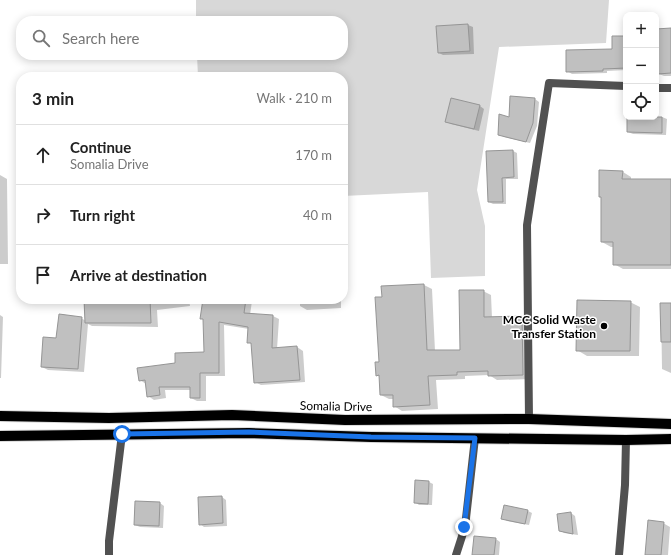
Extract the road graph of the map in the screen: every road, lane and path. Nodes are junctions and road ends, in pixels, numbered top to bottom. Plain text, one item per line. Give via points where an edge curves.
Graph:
1 (623, 86) edge
2 (659, 88) edge
3 (671, 88) edge
4 (0, 416) edge
5 (529, 419) junction
6 (671, 424) edge
7 (122, 434) junction
8 (0, 436) edge
9 (475, 438) junction
10 (671, 439) edge
11 (626, 440) junction
12 (109, 555) edge
13 (456, 555) edge
14 (619, 555) edge

1 - 5 street via 549,83 527,225
2 - 3 street
4 - 5 main road, Somalia Drive via 109,418 232,415 345,420
5 - 6 main road, Somalia Drive
7 - 8 main road
7 - 9 main road via 249,432
7 - 12 street
9 - 11 main road
9 - 13 street via 464,527
10 - 11 main road
11 - 14 street

